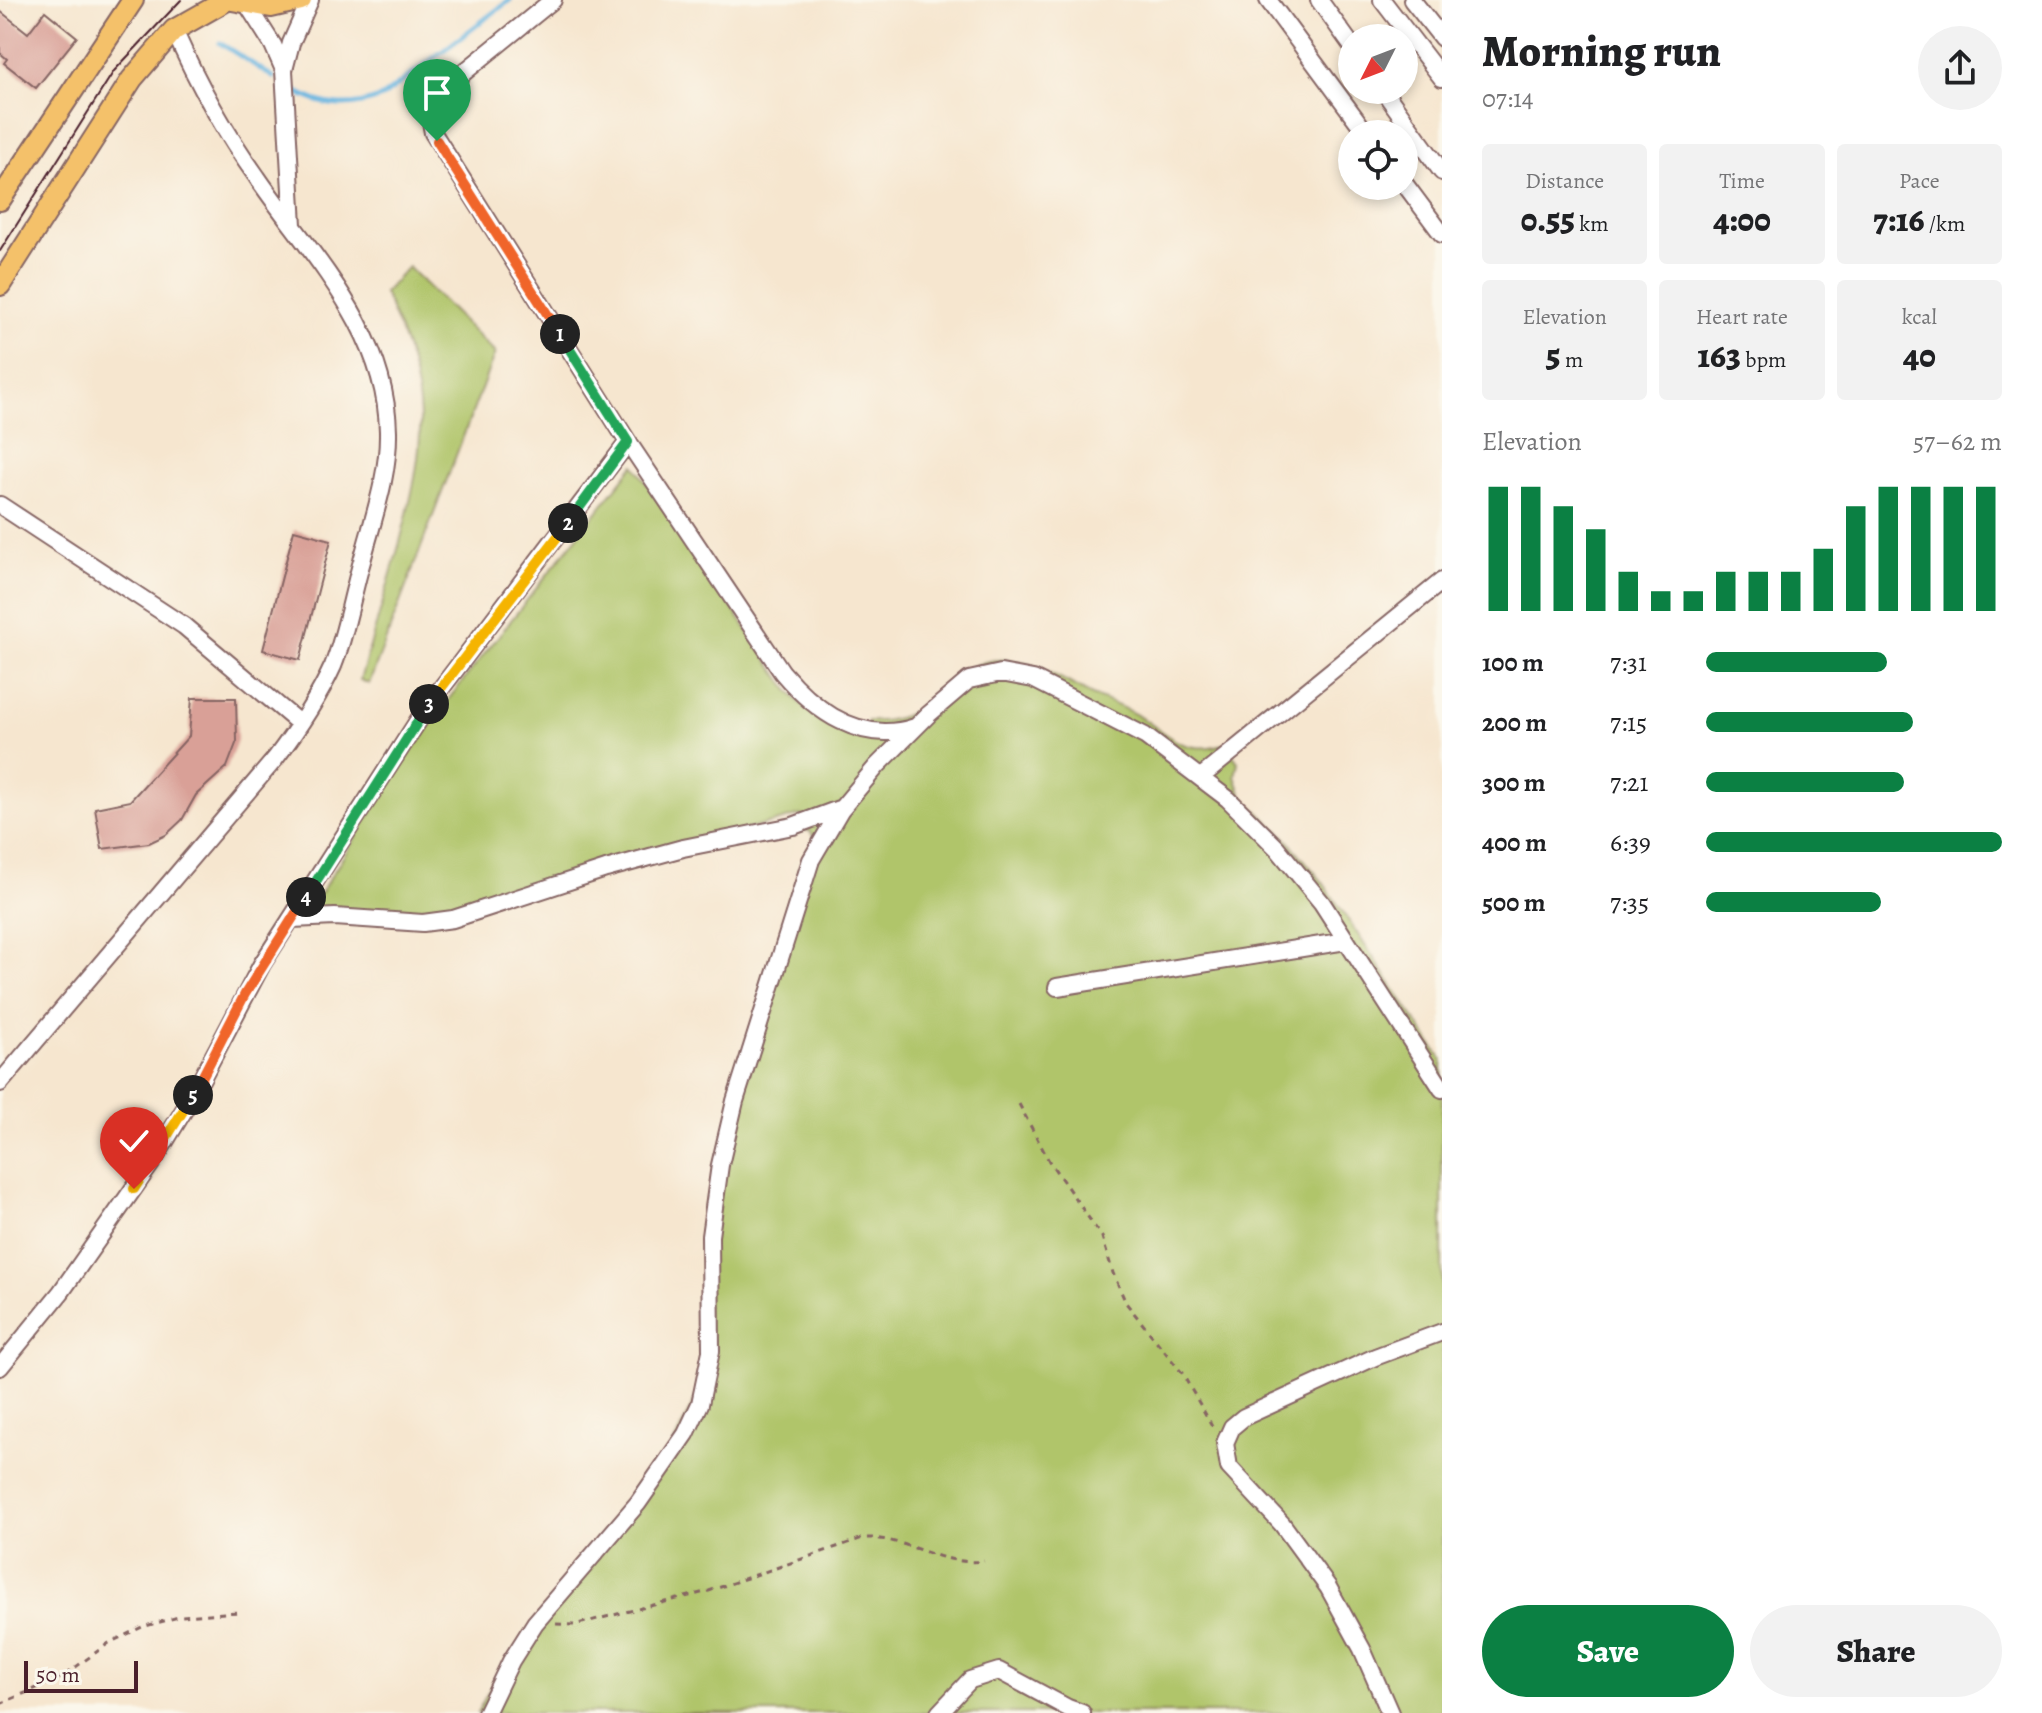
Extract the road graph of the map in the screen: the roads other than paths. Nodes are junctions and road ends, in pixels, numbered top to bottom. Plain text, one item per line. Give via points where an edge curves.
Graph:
1 (133, 0) edge
2 (301, 0) edge
3 (310, 0) edge
4 (553, 0) edge
5 (1268, 0) edge
6 (1319, 0) edge
7 (1382, 0) edge
8 (1412, 0) edge
9 (235, 1) edge
10 (1338, 26) edge
11 (174, 30) junction
12 (1442, 38) edge
13 (284, 70) junction
14 (1442, 78) edge
15 (1393, 104) edge
16 (1357, 120) edge
17 (1442, 172) edge
18 (0, 200) edge
19 (1417, 200) edge
20 (293, 225) junction
21 (1442, 234) edge
22 (0, 285) edge
23 (628, 442) junction
24 (0, 505) edge
25 (1442, 581) edge
26 (300, 724) junction
27 (916, 727) junction
28 (1201, 777) junction
29 (841, 809) junction
30 (292, 919) junction
31 (1346, 941) junction
32 (1057, 987) dead end
33 (0, 1083) edge
34 (1442, 1089) edge
35 (1442, 1332) edge
36 (0, 1367) edge
37 (486, 1713) edge
38 (939, 1713) edge
39 (1082, 1713) edge
40 (1390, 1713) edge

1 - 18 main road
2 - 9 main road via 271,7
3 - 13 street
4 - 23 street via 436,95 431,124
5 - 16 street
6 - 10 street
7 - 14 street
8 - 12 street
9 - 11 main road
9 - 13 street via 273,45
11 - 20 street via 221,124
11 - 22 main road via 132,79
13 - 20 street
15 - 17 street
19 - 21 street
20 - 26 street via 359,325 378,371 388,428 383,484 334,664
23 - 27 street via 796,688 821,710 859,729 892,733
23 - 30 street via 427,707
24 - 26 street via 184,626
25 - 28 street
26 - 33 street
27 - 28 street via 969,680 1001,673 1022,676 1145,736
27 - 29 street
28 - 31 street via 1277,848
29 - 30 street via 793,826 606,869 453,919
29 - 37 street via 804,879 727,1133 710,1236 711,1351 700,1404 686,1434 638,1503 538,1619
30 - 36 street via 155,1158 61,1292
31 - 32 street
31 - 34 street
35 - 40 street via 1244,1417 1228,1435 1225,1451 1229,1467 1282,1524 1328,1587
38 - 39 street via 970,1680 999,1671

